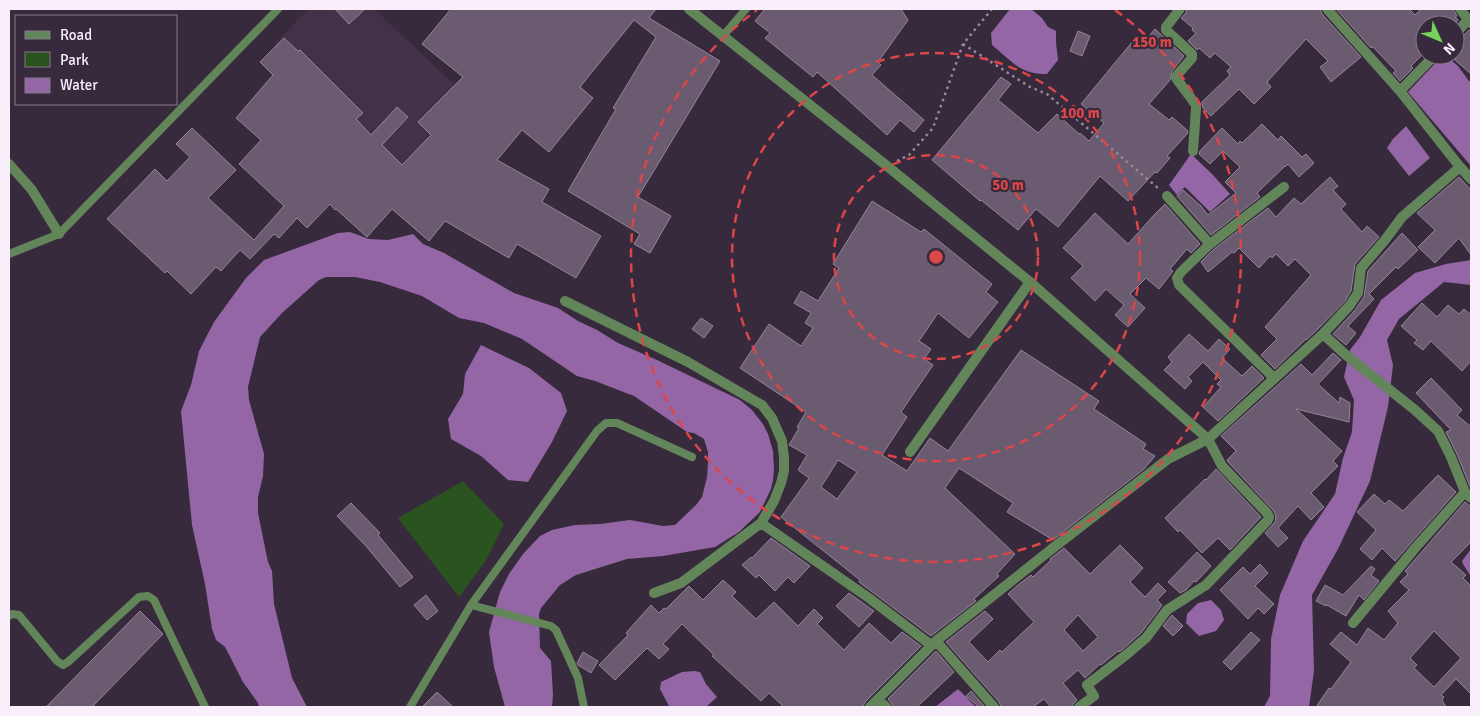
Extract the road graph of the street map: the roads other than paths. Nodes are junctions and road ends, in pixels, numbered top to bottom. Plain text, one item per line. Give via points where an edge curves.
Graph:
1 (278, 9) edge
2 (689, 9) edge
3 (746, 9) edge
4 (1180, 9) edge
5 (1327, 9) edge
6 (1460, 9) edge
7 (1470, 21) edge
8 (723, 36) junction
9 (1425, 65) edge
10 (1400, 91) junction
11 (1193, 151) dead end
12 (9, 164) edge
13 (1460, 167) junction
14 (1471, 179) edge
15 (1284, 187) dead end
16 (1167, 196) road end
17 (59, 234) junction
18 (1210, 244) junction
19 (9, 254) edge
20 (1030, 282) junction
21 (565, 300) dead end
22 (1322, 334) junction
23 (1274, 378) junction
24 (1208, 439) junction
25 (910, 452) dead end
26 (692, 457) dead end
27 (1468, 495) edge
28 (761, 523) junction
29 (654, 593) dead end
30 (471, 605) junction
31 (9, 616) edge
32 (1353, 623) dead end
33 (934, 643) junction
34 (878, 699) junction
35 (205, 707) edge
36 (410, 707) edge
37 (584, 707) edge
38 (870, 707) edge
39 (886, 707) edge
40 (994, 707) edge
41 (1079, 707) edge

1 - 17 lane
2 - 8 street
3 - 8 lane
4 - 11 street via 1166,30 1192,54 1176,78 1196,105
5 - 10 street
6 - 7 street
8 - 20 street
9 - 10 street
10 - 13 street
12 - 17 street via 32,190
13 - 14 street
13 - 22 street via 1402,217 1361,268 1358,294
15 - 18 street
16 - 18 street
17 - 19 lane
18 - 23 street via 1181,272 1177,278 1179,285
20 - 24 street
20 - 25 street
21 - 28 street via 688,362 762,405 782,441 784,471 774,502
22 - 23 street
22 - 27 street via 1438,431
23 - 24 street
24 - 33 street via 1168,459
24 - 41 street via 1222,466 1267,513 1268,520 1206,585 1167,610 1146,638 1087,685 1094,696
26 - 30 lane via 617,423 606,423
27 - 32 street via 1416,547
28 - 29 street via 681,583
28 - 33 street
30 - 36 lane
30 - 37 lane via 556,630 576,673
31 - 35 lane via 18,616 63,665 139,597 148,596 154,600
33 - 34 street
33 - 40 street
34 - 38 street
34 - 39 street

